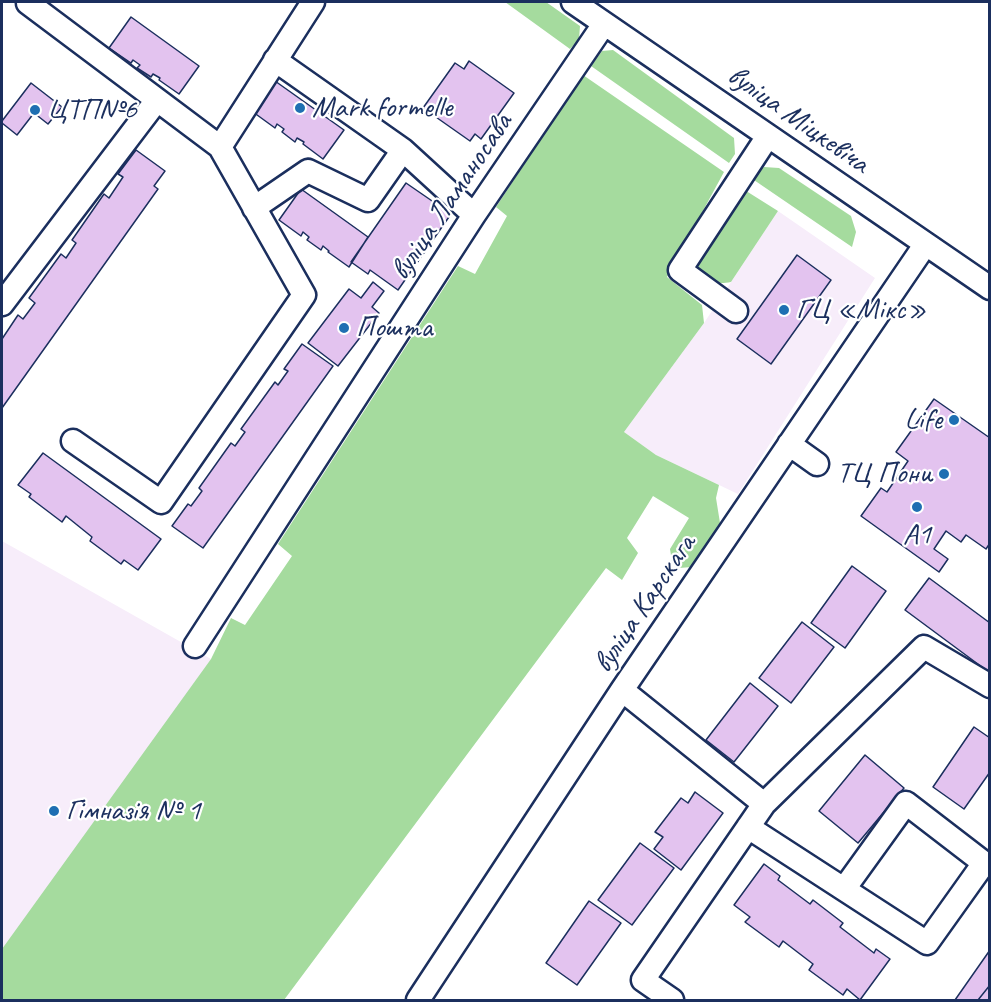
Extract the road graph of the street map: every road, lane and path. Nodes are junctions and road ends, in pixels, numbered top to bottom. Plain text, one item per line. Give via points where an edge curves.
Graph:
1 (28, 2) edge
2 (313, 2) edge
3 (573, 2) edge
4 (604, 24) junction
5 (275, 60) junction
6 (157, 100) junction
7 (768, 136) junction
8 (220, 147) junction
9 (403, 150) junction
10 (254, 208) junction
11 (474, 215) junction
12 (925, 245) junction
13 (990, 288) edge
14 (2, 304) edge
15 (736, 311) dead end
16 (73, 441) dead end
17 (789, 444) junction
18 (817, 464) dead end
19 (195, 646) dead end
20 (990, 686) edge
21 (622, 690) junction
22 (764, 804) junction
23 (748, 827) junction
24 (844, 889) dead end
25 (421, 1000) edge
26 (672, 1000) edge

1 - 6 street
2 - 5 street
3 - 4 street, вуліца Міцкевіча
4 - 7 street, вуліца Міцкевіча
4 - 11 street, вуліца Ламаносава
5 - 8 street
5 - 9 street
6 - 8 street
6 - 14 street
7 - 12 street, вуліца Міцкевіча
7 - 15 street via 680,270
8 - 10 street
9 - 10 street via 368,200 308,171
9 - 11 street
10 - 16 street via 304,295 161,502
11 - 19 street, вуліца Ламаносава
12 - 13 street, вуліца Міцкевіча
12 - 17 street, вуліца Карскага
17 - 18 street
17 - 21 street, вуліца Карскага
20 - 22 street via 924,647
21 - 22 street
21 - 25 street, вуліца Карскага
22 - 23 street
23 - 24 street via 927,944 984,863 906,803
23 - 26 street via 643,980

